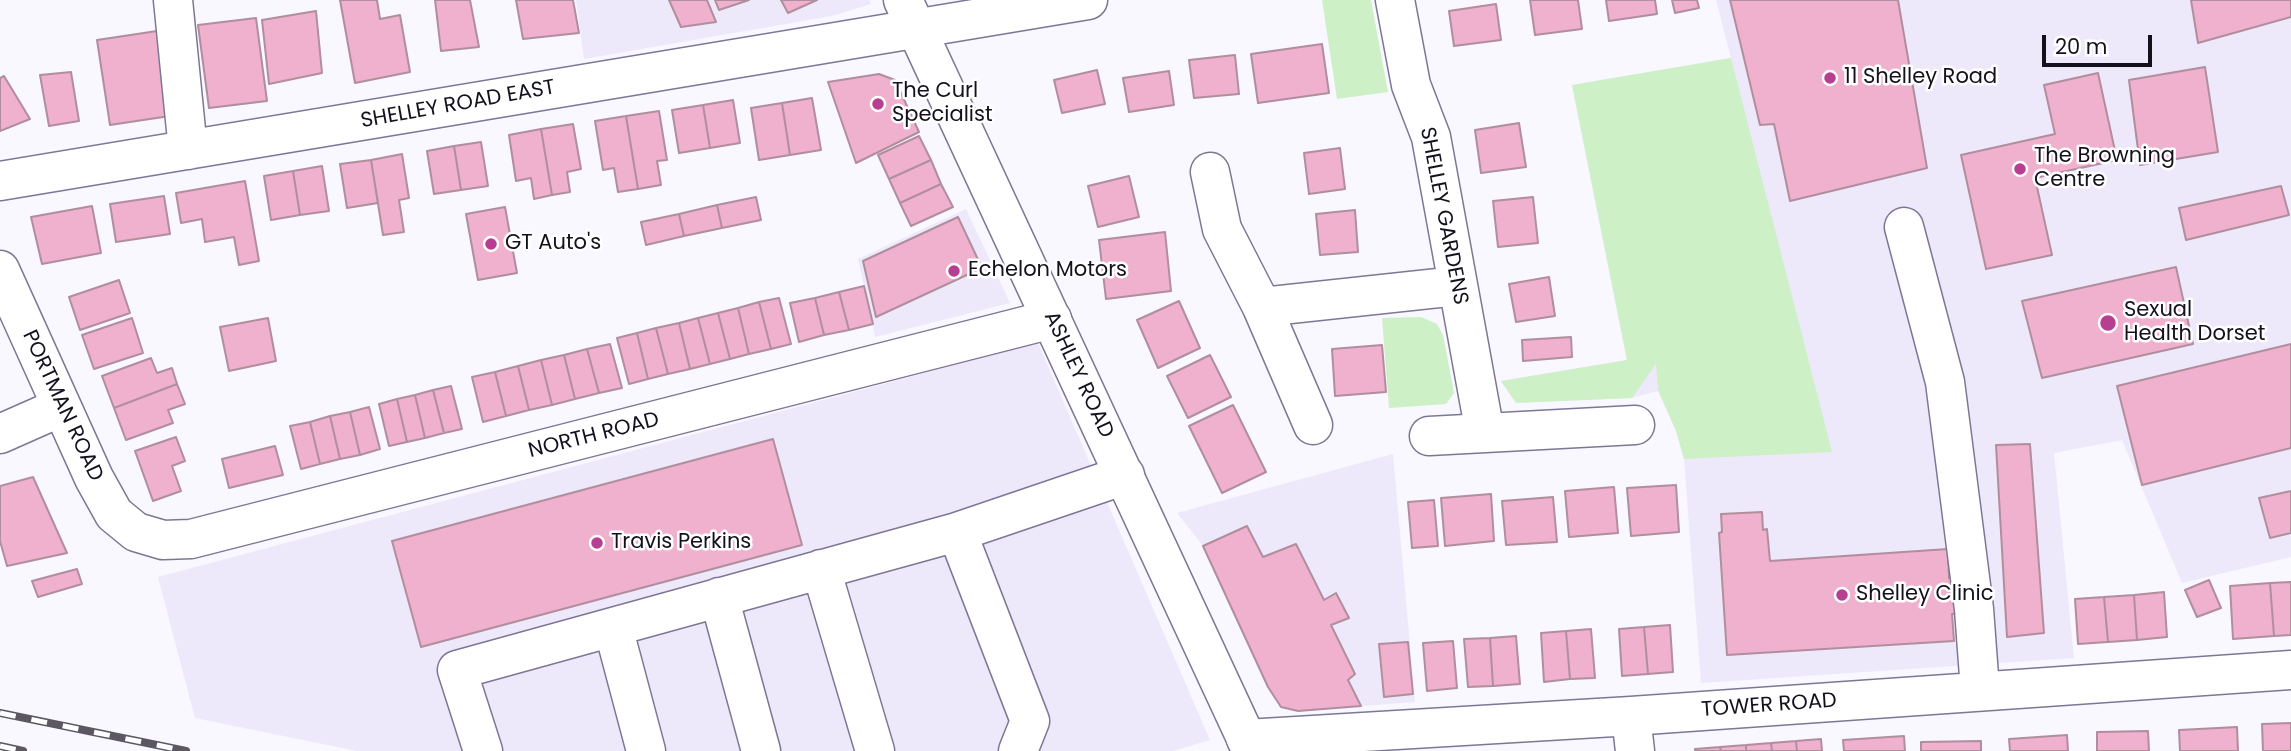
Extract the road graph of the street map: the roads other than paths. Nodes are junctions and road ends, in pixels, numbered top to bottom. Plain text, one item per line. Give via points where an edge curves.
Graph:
1 (173, 0) edge
2 (1088, 0) edge
3 (1395, 0) edge
4 (910, 14) edge
5 (188, 150) junction
6 (1210, 172) dead end
7 (0, 181) edge
8 (1904, 226) dead end
9 (0, 270) edge
10 (1457, 286) junction
11 (1262, 307) junction
12 (1052, 319) junction
13 (61, 407) junction
14 (1314, 425) dead end
15 (1635, 425) dead end
16 (1485, 433) junction
17 (0, 434) edge
18 (1429, 436) dead end
19 (1125, 475) junction
20 (136, 532) joint
21 (957, 532) junction
22 (821, 569) junction
23 (719, 597) junction
24 (613, 627) junction
25 (2291, 670) edge
26 (1980, 690) junction
27 (1633, 733) edge
28 (1249, 745) edge
29 (483, 751) edge
30 (646, 751) edge
31 (761, 751) edge
32 (875, 751) edge
33 (1018, 751) edge

1 - 5 street
2 - 4 street, SHELLEY ROAD EAST
3 - 10 street, SHELLEY GARDENS via 1411,85 1431,137
4 - 5 street, SHELLEY ROAD EAST
4 - 12 street, ASHLEY ROAD
5 - 7 street, SHELLEY ROAD EAST
6 - 11 street via 1222,229
8 - 26 street via 1945,382
9 - 13 street, PORTMAN ROAD
10 - 11 street
10 - 16 street, SHELLEY GARDENS
11 - 14 street
12 - 19 street, ASHLEY ROAD
12 - 20 street, NORTH ROAD via 191,539 163,540
13 - 17 street
13 - 20 street, PORTMAN ROAD via 114,514
15 - 16 street
16 - 18 street
19 - 21 street
19 - 28 street, ASHLEY ROAD
21 - 22 street
21 - 33 street via 1030,721
22 - 23 street
22 - 32 street
23 - 24 street
23 - 31 street
24 - 29 street via 457,670
24 - 30 street
25 - 26 street, TOWER ROAD
26 - 27 street, TOWER ROAD
27 - 28 street, TOWER ROAD

